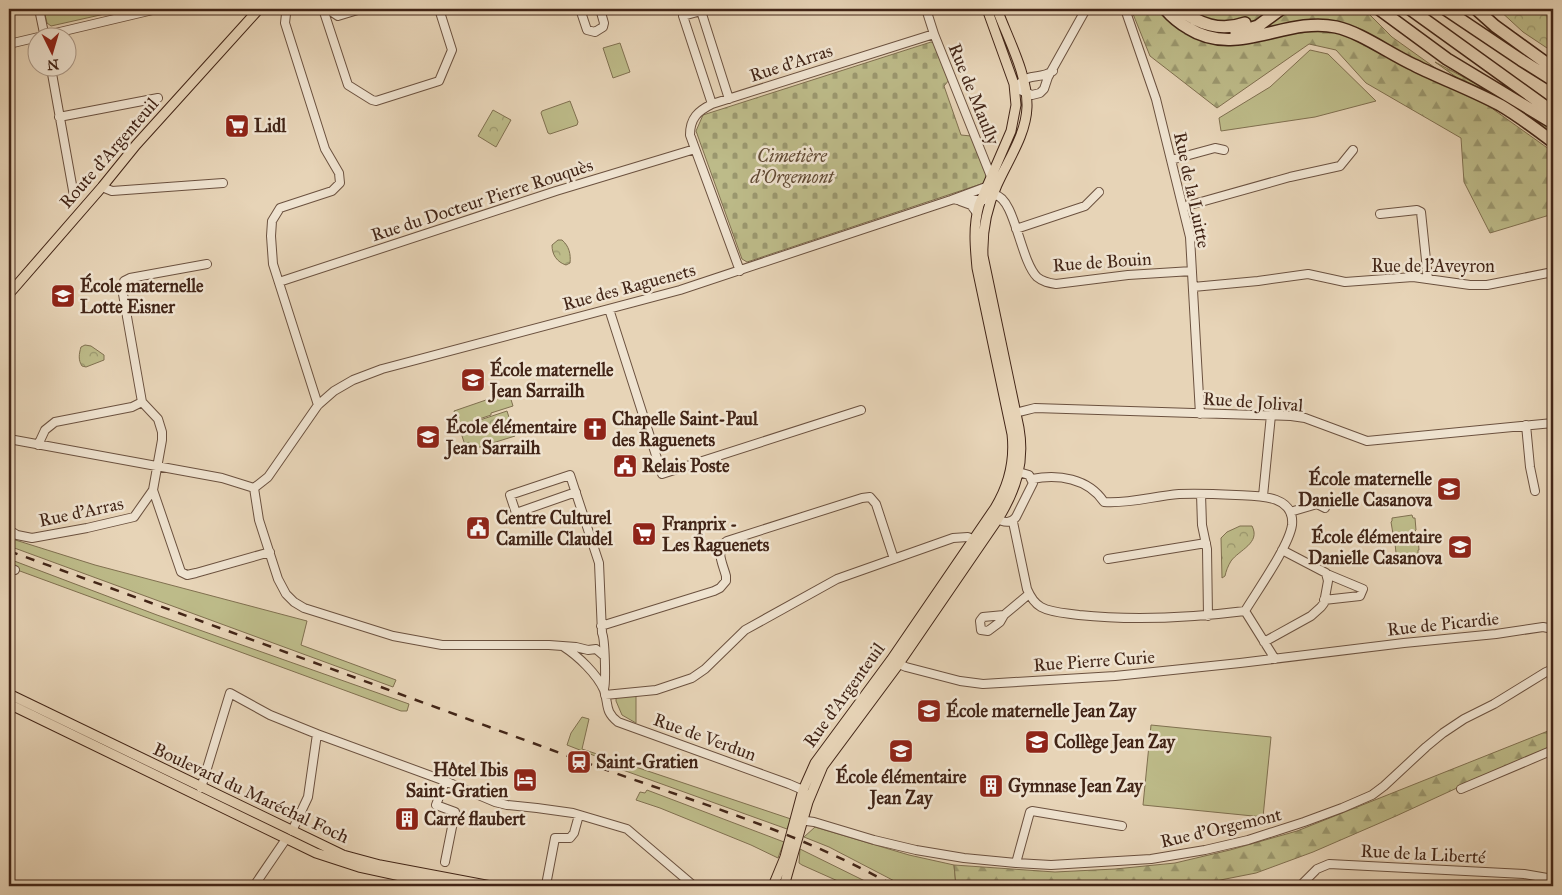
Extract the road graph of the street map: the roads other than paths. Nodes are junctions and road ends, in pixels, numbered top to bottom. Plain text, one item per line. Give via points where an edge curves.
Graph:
1 (39, 9) edge
2 (157, 9) edge
3 (289, 9) edge
4 (323, 9) edge
5 (331, 9) edge
6 (361, 9) edge
7 (439, 9) edge
8 (580, 9) edge
9 (600, 9) edge
10 (926, 9) edge
11 (987, 9) edge
12 (997, 9) edge
13 (1086, 9) edge
14 (1124, 9) edge
15 (1165, 9) edge
16 (1179, 9) edge
17 (1270, 9) edge
18 (1280, 9) edge
19 (1379, 9) edge
20 (1410, 9) edge
21 (1445, 9) edge
22 (1476, 9) edge
23 (258, 10) edge
24 (136, 11) edge
25 (681, 12) edge
26 (1178, 22) junction
27 (43, 28) edge
28 (74, 28) edge
29 (934, 34) junction
30 (28, 40) edge
31 (9, 44) edge
32 (1553, 68) edge
33 (1052, 71) junction
34 (52, 78) edge
35 (1024, 79) junction
36 (1553, 80) edge
37 (1015, 88) junction
38 (1026, 93) junction
39 (1038, 94) junction
40 (158, 98) dead end
41 (729, 99) junction
42 (712, 104) junction
43 (1027, 106) junction
44 (1553, 112) edge
45 (60, 117) junction
46 (1553, 123) edge
47 (1553, 142) edge
48 (695, 149) junction
49 (1224, 150) dead end
50 (1353, 150) dead end
51 (1171, 160) junction
52 (991, 176) junction
53 (222, 183) dead end
54 (102, 187) junction
55 (991, 191) junction
56 (1100, 192) dead end
57 (74, 196) dead end
58 (953, 200) junction
59 (981, 200) junction
60 (1183, 207) junction
61 (977, 212) junction
62 (1380, 214) dead end
63 (1016, 229) junction
64 (207, 264) dead end
65 (740, 270) junction
66 (1192, 271) junction
67 (1553, 272) edge
68 (1428, 279) junction
69 (279, 282) junction
70 (1193, 287) junction
71 (9, 294) edge
72 (609, 309) junction
73 (142, 402) junction
74 (318, 405) junction
75 (860, 410) dead end
76 (1012, 414) junction
77 (1200, 414) junction
78 (1271, 415) junction
79 (1553, 422) edge
80 (1526, 425) junction
81 (9, 439) edge
82 (38, 445) junction
83 (158, 466) junction
84 (1018, 474) junction
85 (1008, 479) junction
86 (1032, 479) junction
87 (254, 488) junction
88 (153, 490) junction
89 (1535, 491) dead end
90 (576, 492) junction
91 (1201, 494) junction
92 (1263, 496) junction
93 (1325, 508) dead end
94 (1290, 512) junction
95 (994, 517) junction
96 (1013, 522) junction
97 (9, 530) edge
98 (977, 542) junction
99 (1206, 543) junction
100 (1282, 550) junction
101 (270, 552) junction
102 (894, 559) junction
103 (1108, 559) dead end
104 (1327, 574) junction
105 (1029, 594) junction
106 (1324, 600) junction
107 (1245, 611) junction
108 (1004, 614) junction
109 (1208, 616) junction
110 (1553, 629) edge
111 (602, 630) junction
112 (1264, 642) junction
113 (564, 647) junction
114 (590, 649) junction
115 (1302, 656) joint
116 (603, 659) junction
117 (1275, 659) junction
118 (582, 660) junction
119 (894, 662) junction
120 (1553, 669) edge
121 (590, 670) junction
122 (604, 692) junction
123 (9, 694) edge
124 (9, 704) edge
125 (317, 734) junction
126 (1553, 750) edge
127 (445, 780) junction
128 (201, 788) junction
129 (1461, 789) dead end
130 (803, 790) junction
131 (808, 802) junction
132 (579, 815) junction
133 (799, 820) junction
134 (1122, 826) dead end
135 (292, 831) junction
136 (286, 840) junction
137 (445, 862) dead end
138 (1016, 864) junction
139 (1553, 879) edge
140 (434, 885) edge
141 (546, 885) edge
142 (254, 886) edge
143 (447, 886) edge
144 (490, 886) edge
145 (694, 886) edge
146 (773, 886) edge
147 (784, 886) edge
148 (1300, 886) edge

1 - 27 street
2 - 24 street
3 - 69 street via 285,23 325,149 339,173 340,183 332,191 280,208 275,215 271,236 273,264
4 - 7 street via 348,85 376,101 439,80 452,50
5 - 6 street via 338,16
8 - 9 street via 587,30 596,32 604,23
10 - 29 street, Rue de Maully
11 - 37 main road
12 - 35 main road
13 - 33 street
14 - 51 street, Rue de la Luitte via 1156,99
15 - 26 highway
16 - 17 highway via 1195,20 1213,26 1230,26 1250,22
18 - 26 highway via 1258,26 1234,33 1204,32
19 - 46 highway via 1447,59
20 - 44 highway
21 - 36 highway
22 - 32 highway
23 - 54 main road, Route d'Argenteuil
24 - 28 street
25 - 41 street via 701,11
25 - 42 street
26 - 47 highway via 1200,36 1230,40 1306,26 1326,25 1346,30 1499,105
29 - 41 street, Rue d'Arras
29 - 52 street, Rue de Maully
30 - 31 street
33 - 35 street
33 - 39 street via 1044,89
34 - 45 street
35 - 37 street
35 - 38 main road
37 - 38 street
37 - 52 main road via 1016,105 1011,132
38 - 39 street
38 - 43 main road
39 - 43 street
40 - 45 street
41 - 42 street, Rue d'Arras
42 - 48 street, Rue d'Arras via 693,118 690,135
43 - 55 main road via 1020,136
45 - 57 street
48 - 65 street, Rue d'Arras
48 - 69 street, Rue du Docteur Pierre Rouquès
49 - 51 street via 1214,148
50 - 60 street via 1340,166
51 - 60 street, Rue de la Luitte
52 - 55 main road
53 - 54 street via 112,191
54 - 71 main road, Route d'Argenteuil
55 - 58 street, Rue des Raguenets
55 - 59 main road
55 - 63 street, Rue de Bouin via 1006,201
55 - 76 main road via 984,225 983,256
56 - 63 street via 1085,206
58 - 59 street, Rue des Raguenets
58 - 61 street via 966,202
58 - 65 street, Rue des Raguenets
59 - 61 main road
60 - 66 street, Rue de la Luitte via 1190,237
61 - 76 main road via 977,268
62 - 68 street via 1421,212
63 - 66 street, Rue de Bouin via 1028,263 1038,278 1046,282 1056,284
64 - 73 street via 124,281 122,294
65 - 72 street, Rue des Raguenets
66 - 70 street, Rue de la Luitte
67 - 68 street, Rue de l'Aveyron via 1487,285
68 - 70 street, Rue de l'Aveyron via 1413,277 1345,282 1308,274
69 - 74 street
70 - 77 street, Rue de la Luitte
72 - 74 street, Rue des Raguenets via 382,369 353,380
72 - 75 street via 662,474
73 - 82 street via 132,407 55,422 45,430
73 - 83 street, Rue d'Arras via 158,419 162,432
74 - 87 street, Rue des Raguenets via 268,477
76 - 77 street, Rue de Jolival via 1035,408
76 - 84 main road, Rue d'Argenteuil via 1021,446
76 - 85 main road, Rue d'Argenteuil via 1013,442
77 - 78 street, Rue de Jolival
78 - 80 street, Rue de Jolival via 1305,418 1367,441
78 - 92 street
79 - 80 street, Rue de Jolival
80 - 89 street
81 - 82 street
82 - 83 street
83 - 87 street via 222,478
83 - 88 street, Rue d'Arras
84 - 85 street
84 - 86 street via 1025,473
84 - 95 main road, Rue d'Argenteuil via 1010,497
85 - 95 main road, Rue d'Argenteuil
86 - 91 street via 1054,476 1074,480 1092,490 1104,502
86 - 96 street via 1033,483
87 - 101 street via 259,520
88 - 97 street, Rue d'Arras via 134,517 32,538
88 - 101 street via 181,572 196,573
90 - 90 street via 570,475 510,495 516,512
90 - 111 street via 598,564
91 - 92 street
91 - 99 street
92 - 94 street via 1279,501
93 - 94 street via 1317,504
94 - 100 street via 1292,523
95 - 96 street via 1003,522
95 - 98 main road, Rue d'Argenteuil
96 - 105 street
98 - 102 street via 968,537 956,538
98 - 119 main road, Rue d'Argenteuil
99 - 103 street
99 - 109 street
100 - 104 street
100 - 107 street
101 - 113 street via 286,594 304,608 328,616 393,636 442,645
102 - 111 street via 876,504 870,498 862,498 727,541 720,549 726,580 720,588
102 - 122 street via 837,579 745,630 692,678 656,690
104 - 106 street
104 - 106 street via 1363,589 1360,596
105 - 108 street
105 - 109 street via 1040,607 1055,612 1135,619
106 - 112 street via 1317,612
107 - 109 street
107 - 112 street
108 - 108 street via 983,617 980,621 985,635
110 - 115 street, Rue de Picardie via 1543,627
111 - 114 street via 596,645
111 - 116 street
112 - 117 street
113 - 114 street
113 - 118 street
114 - 116 street via 599,650
114 - 118 street
115 - 117 street, Rue Pierre Curie
116 - 121 street via 599,668
116 - 122 street
117 - 119 street, Rue Pierre Curie via 1115,676 983,684 960,681
118 - 121 street
119 - 130 main road, Rue d'Argenteuil via 823,752
119 - 131 main road, Rue d'Argenteuil via 827,759
120 - 138 street, Rue d'Orgemont via 1464,719 1426,747 1372,795 1304,822 1248,840 1151,859 1051,866
121 - 122 street
122 - 130 street, Rue de Verdun via 608,711 618,722
123 - 128 main road, Boulevard du Maréchal Foch
124 - 136 main road, Boulevard du Maréchal Foch
125 - 127 street
125 - 128 street via 270,715 230,693
125 - 135 street via 308,797
126 - 129 street
127 - 132 street via 507,805
127 - 137 street via 436,805 455,812
128 - 135 main road, Boulevard du Maréchal Foch
130 - 131 street
130 - 133 main road, Rue d'Argenteuil
131 - 133 main road, Rue d'Argenteuil
132 - 141 street via 570,838 555,838
132 - 145 street via 627,829
133 - 138 street, Rue d'Orgemont via 916,850
133 - 146 main road, Rue d'Argenteuil
133 - 147 main road, Rue d'Argenteuil
134 - 138 street via 1032,810
135 - 144 main road, Boulevard du Maréchal Foch via 358,860
136 - 140 main road, Boulevard du Maréchal Foch via 345,863
136 - 142 street
139 - 148 street, Rue de la Liberté via 1524,874 1329,864 1317,869
140 - 143 main road, Boulevard du Maréchal Foch

